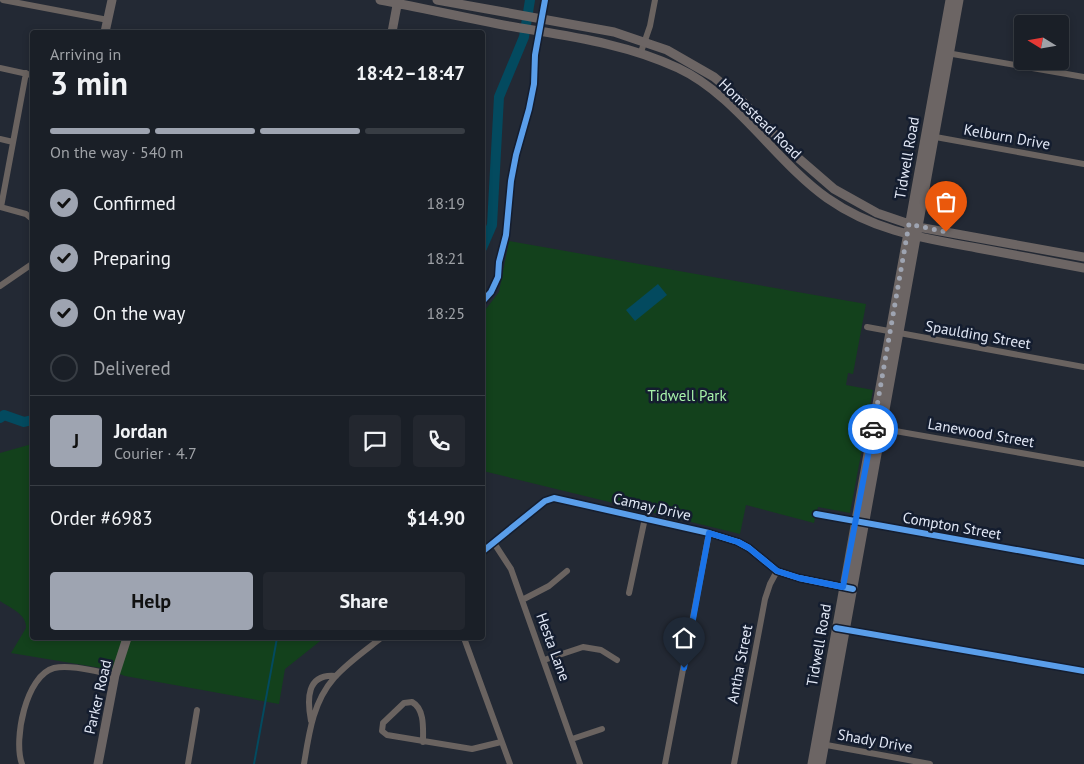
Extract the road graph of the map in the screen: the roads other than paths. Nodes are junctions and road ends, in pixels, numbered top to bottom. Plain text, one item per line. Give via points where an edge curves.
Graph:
1 (3, 0) edge
2 (380, 0) edge
3 (436, 0) edge
4 (655, 0) edge
5 (950, 0) edge
6 (959, 0) edge
7 (111, 2) edge
8 (398, 2) edge
9 (487, 9) junction
10 (108, 20) junction
11 (484, 21) junction
12 (567, 24) junction
13 (106, 30) edge
14 (392, 30) edge
15 (565, 36) junction
16 (644, 41) junction
17 (641, 52) junction
18 (945, 53) junction
19 (0, 68) edge
20 (29, 74) edge
21 (714, 77) junction
22 (1084, 77) edge
23 (707, 86) junction
24 (772, 132) junction
25 (930, 136) junction
26 (0, 139) edge
27 (764, 141) junction
28 (13, 142) junction
29 (1084, 164) edge
30 (0, 207) edge
31 (30, 217) edge
32 (914, 225) junction
33 (912, 236) junction
34 (996, 241) junction
35 (994, 251) junction
36 (1080, 256) edge
37 (30, 265) edge
38 (1080, 267) edge
39 (0, 286) edge
40 (867, 328) dead end
41 (894, 332) junction
42 (1084, 367) edge
43 (873, 427) junction
44 (883, 429) junction
45 (1084, 464) edge
46 (816, 514) dead end
47 (645, 518) junction
48 (855, 521) junction
49 (865, 523) junction
50 (709, 533) junction
51 (494, 543) junction
52 (485, 550) edge
53 (1084, 562) edge
54 (567, 571) dead end
55 (777, 571) junction
56 (843, 587) junction
57 (853, 589) junction
58 (629, 593) dead end
59 (522, 600) junction
60 (836, 628) junction
61 (846, 630) junction
62 (126, 640) edge
63 (379, 640) edge
64 (465, 640) edge
65 (544, 660) junction
66 (618, 660) dead end
67 (1084, 672) edge
68 (115, 675) junction
69 (336, 676) junction
70 (197, 710) dead end
71 (312, 723) junction
72 (602, 729) dead end
73 (572, 739) junction
74 (424, 742) junction
75 (501, 742) junction
76 (820, 744) junction
77 (21, 762) edge
78 (98, 764) edge
79 (188, 764) edge
80 (304, 764) edge
81 (510, 764) edge
82 (580, 764) edge
83 (666, 764) edge
84 (734, 764) edge
85 (812, 764) edge
86 (821, 764) edge
87 (930, 764) edge

1 - 10 street
2 - 8 main road, Homestead Road
3 - 9 main road, Homestead Road
4 - 16 street
5 - 18 main road, Tidwell Road
6 - 18 main road, Tidwell Road
7 - 10 main road
8 - 11 main road, Homestead Road
8 - 14 main road
9 - 11 main road
9 - 12 main road, Homestead Road
10 - 13 main road
11 - 15 main road, Homestead Road
12 - 15 main road
12 - 16 main road, Homestead Road
15 - 17 main road, Homestead Road
16 - 17 street
16 - 21 main road, Homestead Road via 679,56
17 - 23 main road, Homestead Road via 680,69
18 - 22 street
18 - 25 main road, Tidwell Road
19 - 20 street
20 - 28 street
21 - 23 main road
21 - 24 main road, Homestead Road
23 - 27 main road, Homestead Road
24 - 27 main road
24 - 32 main road, Homestead Road via 834,188 877,214
25 - 29 street, Kelburn Drive
25 - 32 main road, Tidwell Road
26 - 28 street
27 - 33 main road, Homestead Road via 828,199 870,223
28 - 30 street
30 - 31 street
32 - 33 main road, Tidwell Road
32 - 34 main road, Homestead Road
33 - 35 main road, Homestead Road
33 - 41 main road, Tidwell Road
34 - 35 main road
34 - 36 main road, Homestead Road
35 - 38 main road, Homestead Road
36 - 38 main road
37 - 39 street
40 - 41 street, Spaulding Street
41 - 42 street, Spaulding Street
41 - 43 main road, Tidwell Road
41 - 44 main road, Tidwell Road
43 - 44 street, Lanewood Street
43 - 48 main road, Tidwell Road
44 - 45 street, Lanewood Street
44 - 49 main road, Tidwell Road
46 - 48 street, Compton Street
47 - 50 street, Camay Drive
47 - 51 street, Camay Drive via 554,498 545,501
47 - 58 street
48 - 49 street, Compton Street
48 - 56 main road, Tidwell Road
49 - 53 street, Compton Street
49 - 57 main road, Tidwell Road
50 - 55 street, Camay Drive via 749,548
50 - 83 street
51 - 52 street, Camay Drive
51 - 59 street, Hesta Lane via 511,569
54 - 59 street via 549,586
55 - 56 street, Camay Drive
55 - 84 street, Antha Street via 765,599
56 - 57 street, Camay Drive
56 - 60 main road, Tidwell Road
57 - 61 main road, Tidwell Road
59 - 65 street, Hesta Lane
60 - 61 street
60 - 76 main road, Tidwell Road
61 - 67 street
61 - 76 main road, Tidwell Road
62 - 68 main road, Parker Road
63 - 69 street
64 - 75 street
65 - 66 street via 583,647 601,650
65 - 73 street, Hesta Lane
68 - 77 street via 63,666 45,672 28,698 21,730
68 - 78 main road, Parker Road
69 - 71 street via 321,696
69 - 71 street via 322,677 311,688 308,706
70 - 79 street
71 - 80 street
72 - 73 street
73 - 82 street, Hesta Lane
74 - 74 street via 384,734 383,723 404,703 412,702 421,712
74 - 75 street via 472,750
75 - 81 street
76 - 85 main road, Tidwell Road
76 - 86 main road, Tidwell Road
76 - 87 street, Shady Drive

